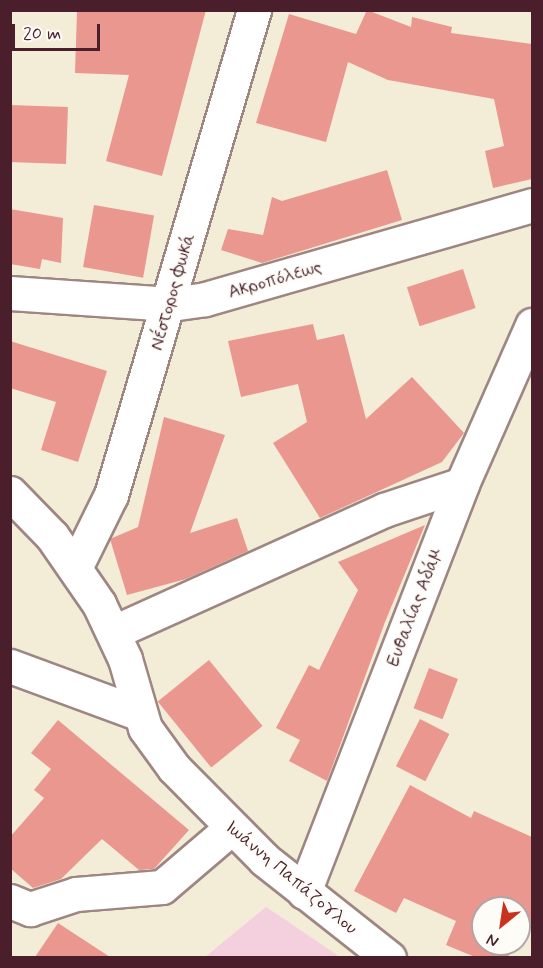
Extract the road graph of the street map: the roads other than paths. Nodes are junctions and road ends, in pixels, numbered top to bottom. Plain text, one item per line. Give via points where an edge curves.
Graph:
1 (254, 10) edge
2 (532, 205) edge
3 (10, 293) edge
4 (171, 304) junction
5 (532, 324) edge
6 (462, 484) junction
7 (10, 493) edge
8 (76, 566) junction
9 (114, 633) junction
10 (10, 666) edge
11 (138, 713) junction
12 (230, 829) junction
13 (304, 892) junction
14 (10, 901) edge
15 (389, 957) edge

1 - 4 street, Νέστορος Φωκά
2 - 4 street, Ακροπόλεως via 234,293
3 - 4 street, Ακροπόλεως
4 - 8 street, Νέστορος Φωκά via 108,503
5 - 6 street, Ευθαλίας Αδάμ
6 - 9 street via 384,510
6 - 13 street, Ευθαλίας Αδάμ
7 - 8 street, Ιωάννη Παπάζογλου
8 - 9 street, Ιωάννη Παπάζογλου
9 - 11 street, Ιωάννη Παπάζογλου
10 - 11 street
11 - 12 street, Ιωάννη Παπάζογλου via 174,768
12 - 13 street, Ιωάννη Παπάζογλου
12 - 14 street via 162,887 82,893 30,909
13 - 15 street, Ιωάννη Παπάζογλου

